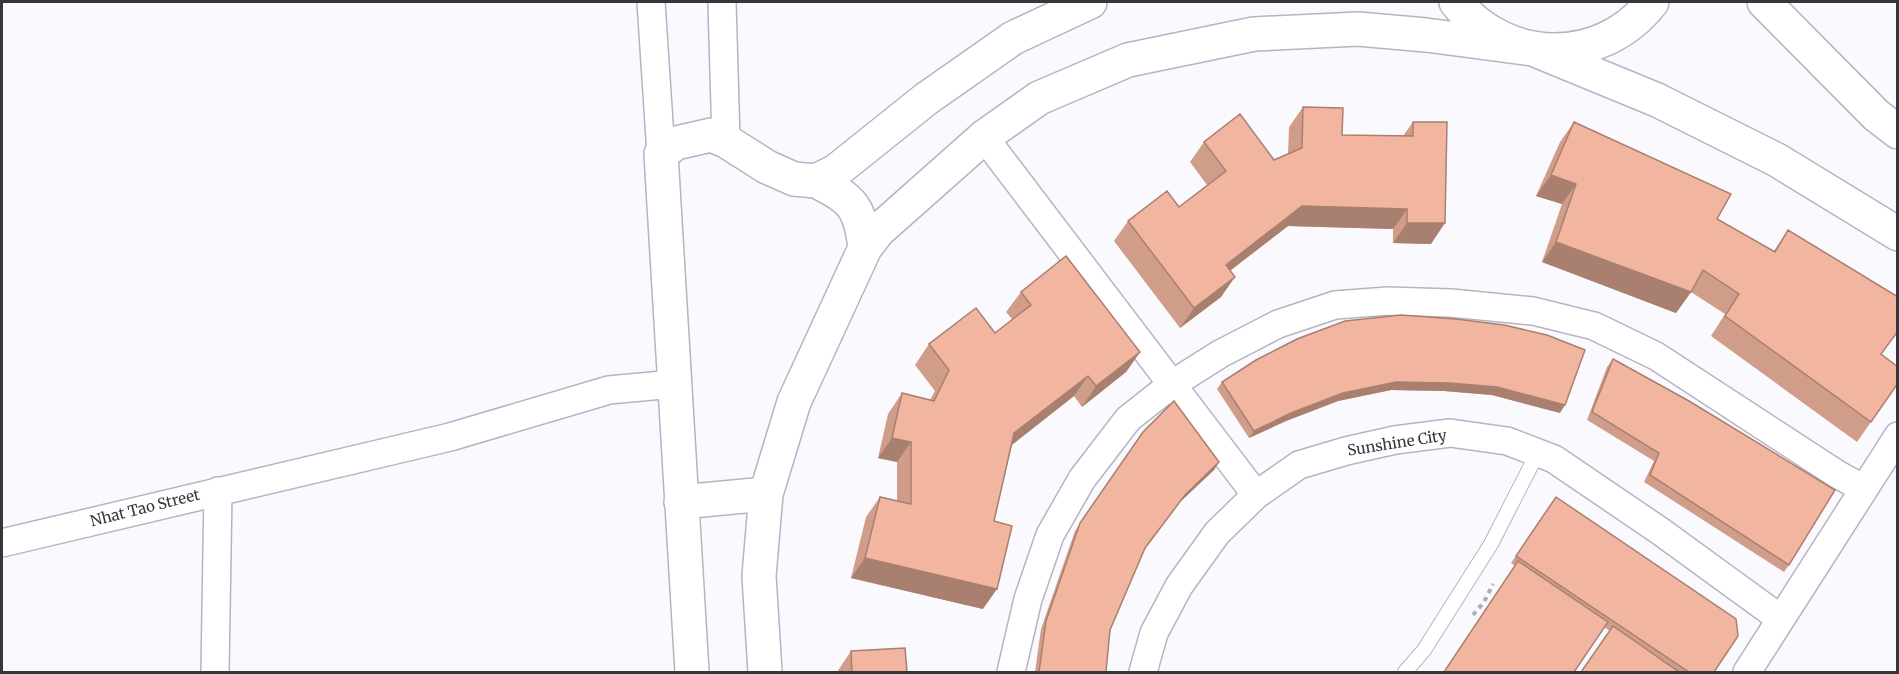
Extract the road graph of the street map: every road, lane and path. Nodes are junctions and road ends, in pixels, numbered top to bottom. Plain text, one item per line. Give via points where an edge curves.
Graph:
1 (651, 2) edge
2 (722, 2) edge
3 (1090, 2) edge
4 (1456, 2) edge
5 (1652, 2) edge
6 (1764, 2) edge
7 (1533, 49) junction
8 (1898, 132) edge
9 (984, 137) junction
10 (726, 141) junction
11 (661, 154) junction
12 (816, 181) junction
13 (1898, 234) edge
14 (865, 248) junction
15 (674, 384) junction
16 (1171, 385) junction
17 (1898, 436) edge
18 (1538, 452) junction
19 (1864, 489) junction
20 (218, 491) junction
21 (766, 494) junction
22 (1256, 495) junction
23 (681, 502) junction
24 (2, 543) edge
25 (1781, 619) junction
26 (215, 672) edge
27 (692, 672) edge
28 (765, 672) edge
29 (1011, 672) edge
30 (1143, 672) edge
31 (1405, 672) edge
32 (1747, 672) edge

1 - 11 street
2 - 10 street
3 - 12 street via 1013,38 926,99 836,171
4 - 7 street via 1498,38
5 - 7 street via 1641,16 1609,38 1572,50
6 - 8 street via 1876,115
7 - 9 street via 1358,29 1254,34 1128,60 1039,98
7 - 13 street via 1657,100 1777,160
9 - 14 street via 878,231
9 - 16 street
10 - 11 street via 711,135 692,138 676,142
10 - 12 street via 767,167 794,178
11 - 15 street
12 - 14 street via 850,201 861,222
14 - 21 street via 794,402
15 - 20 street via 609,390 450,436
15 - 23 street
16 - 19 street via 1278,324 1335,305 1389,301 1533,311 1594,326 1656,356
16 - 22 street
16 - 29 street via 1128,419 1082,479 1050,535 1028,599
17 - 19 street
18 - 22 street, Sunshine City via 1507,441 1450,433 1395,440 1299,465
18 - 25 street, Sunshine City via 1660,531
18 - 31 lane via 1491,544 1424,650
19 - 25 street
20 - 24 street, Nhat Tao Street
20 - 26 street, Nhat Tao Street
21 - 23 street
21 - 28 street via 759,576
22 - 30 street, Sunshine City via 1217,533 1179,586 1154,633
23 - 27 street
25 - 32 street

